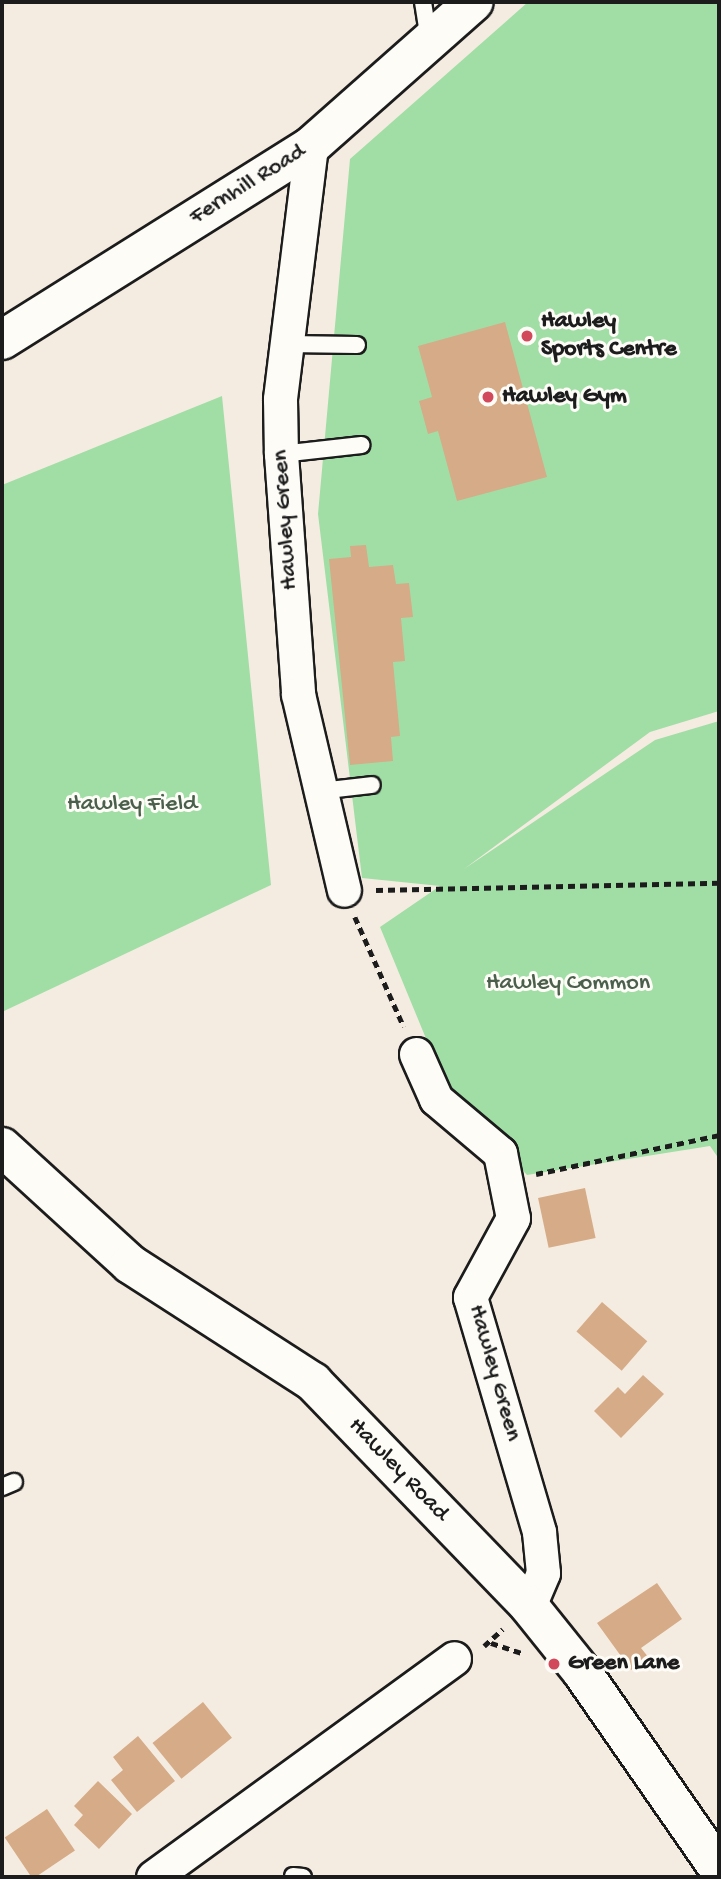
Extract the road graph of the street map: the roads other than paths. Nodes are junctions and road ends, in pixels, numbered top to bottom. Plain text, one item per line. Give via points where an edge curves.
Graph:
1 (423, 2) edge
2 (474, 2) edge
3 (429, 41) junction
4 (311, 146) junction
5 (2, 340) edge
6 (287, 344) junction
7 (357, 345) dead end
8 (361, 445) dead end
9 (281, 454) junction
10 (372, 785) dead end
11 (320, 791) junction
12 (344, 890) road end
13 (416, 1054) road end
14 (2, 1147) edge
15 (529, 1606) junction
16 (454, 1658) dead end
17 (189, 1867) edge
18 (719, 1869) edge
19 (153, 1877) edge

1 - 3 lane
2 - 3 main road, Fernhill Road
3 - 4 main road, Fernhill Road
4 - 5 main road, Fernhill Road
4 - 6 street, Hawley Green
6 - 7 lane
6 - 9 street, Hawley Green
8 - 9 lane
9 - 11 street, Hawley Green via 298,694
10 - 11 lane
11 - 12 street, Hawley Green
13 - 15 street, Hawley Green via 436,1099 500,1153 507,1187 513,1218 470,1297 539,1532 543,1573
14 - 15 main road, Hawley Road via 130,1264 313,1382
15 - 18 main road, Hawley Road via 582,1672
16 - 17 street
17 - 19 street

